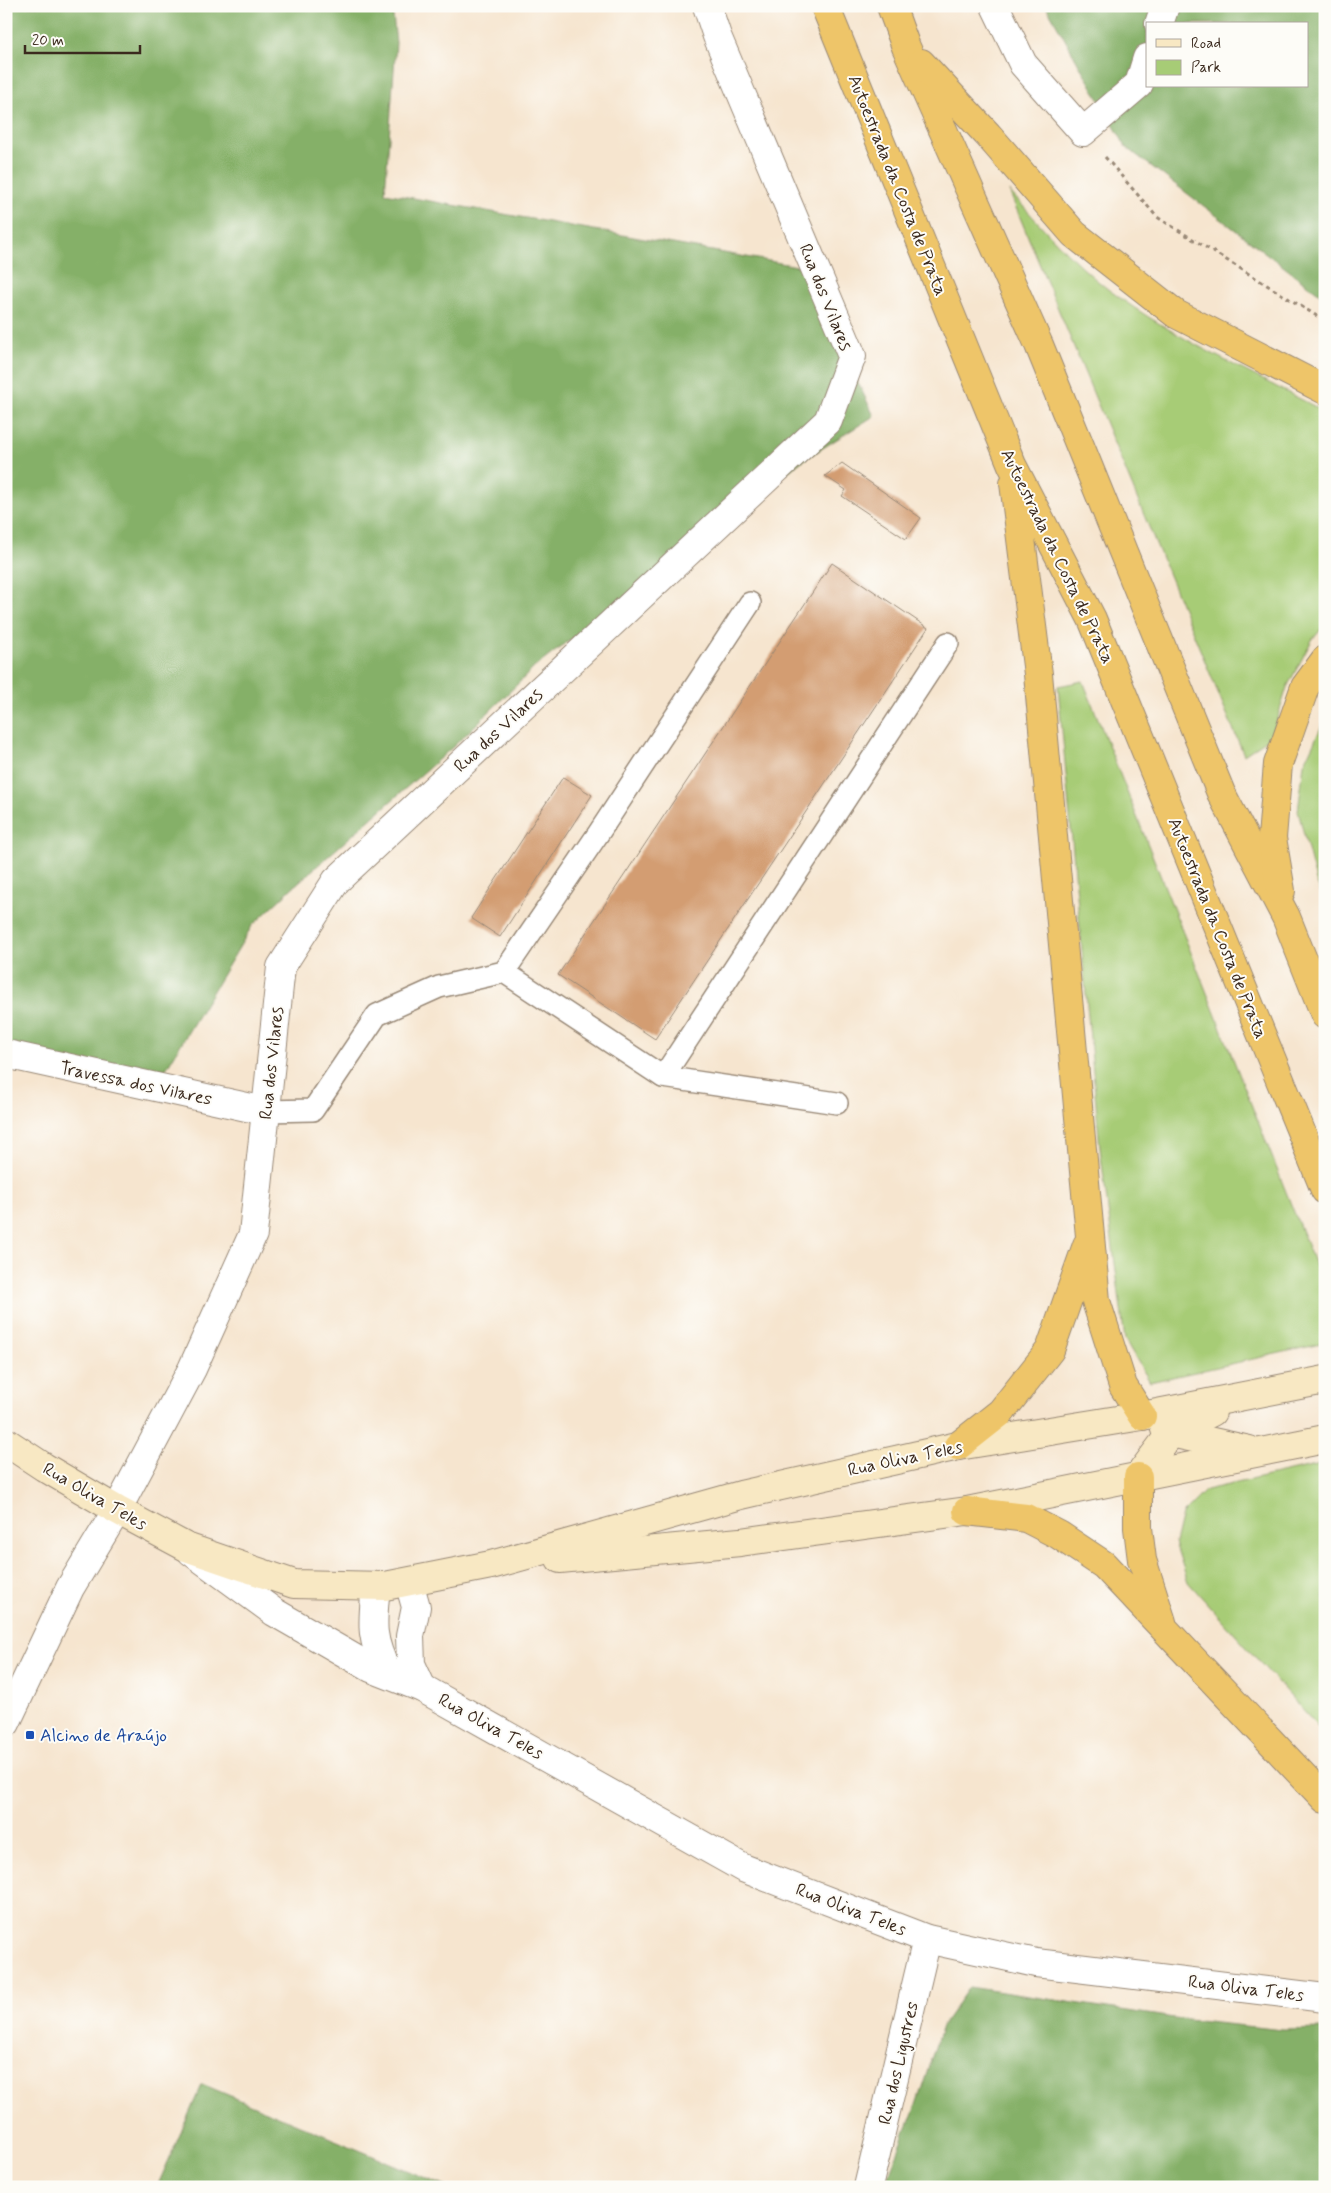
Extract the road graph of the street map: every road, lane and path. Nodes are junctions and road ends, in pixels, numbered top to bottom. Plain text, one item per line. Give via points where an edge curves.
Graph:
1 (707, 6) edge
2 (825, 6) edge
3 (891, 6) edge
4 (994, 6) edge
5 (1165, 6) edge
6 (1160, 22) edge
7 (906, 47) junction
8 (1146, 61) edge
9 (1083, 132) junction
10 (1325, 322) edge
11 (1325, 390) edge
12 (1012, 465) junction
13 (750, 603) dead end
14 (948, 643) dead end
15 (1325, 660) edge
16 (1286, 917) junction
17 (504, 972) junction
18 (1325, 1015) edge
19 (6, 1054) edge
20 (663, 1077) junction
21 (837, 1102) dead end
22 (265, 1111) junction
23 (1325, 1190) edge
24 (1091, 1234) junction
25 (1325, 1380) edge
26 (1241, 1397) junction
27 (1142, 1416) junction
28 (1171, 1433) junction
29 (1325, 1438) edge
30 (6, 1442) edge
31 (958, 1446) junction
32 (1259, 1452) junction
33 (1138, 1476) junction
34 (117, 1510) junction
35 (967, 1511) junction
36 (186, 1547) junction
37 (491, 1565) junction
38 (409, 1582) junction
39 (376, 1586) junction
40 (1164, 1628) junction
41 (388, 1674) junction
42 (422, 1688) junction
43 (6, 1723) edge
44 (1325, 1799) edge
45 (927, 1939) junction
46 (1325, 1998) edge
47 (868, 2187) edge

1 - 22 street, Rua dos Vilares via 852,356 828,420 336,881 282,967
2 - 12 highway, Autoestrada da Costa de Prata
3 - 7 highway
4 - 9 street via 1023,64
5 - 6 street
7 - 11 highway via 1074,234 1176,314
7 - 16 highway via 1039,345 1221,793
8 - 9 street via 1139,84
9 - 10 path via 1157,217
12 - 23 highway, Autoestrada da Costa de Prata via 1092,619
12 - 24 highway via 1038,674
13 - 17 lane
14 - 20 lane
15 - 16 highway via 1305,687 1278,764 1272,838
16 - 18 highway
17 - 20 lane
17 - 22 lane via 439,987 377,1015 313,1110
19 - 22 street, Travessa dos Vilares
20 - 21 lane
22 - 34 street, Rua dos Vilares via 253,1234 192,1369
24 - 27 highway via 1096,1300 1123,1386
24 - 31 highway via 1050,1350 1001,1412
25 - 26 main road, Rua Oliva Teles
26 - 27 main road, Rua Oliva Teles
26 - 28 main road
27 - 28 main road
27 - 31 main road, Rua Oliva Teles
28 - 32 main road
28 - 33 main road
29 - 32 main road, Rua Oliva Teles
30 - 34 main road, Rua Oliva Teles
31 - 37 main road, Rua Oliva Teles via 741,1495
32 - 33 main road, Rua Oliva Teles
33 - 35 main road, Rua Oliva Teles
33 - 40 highway via 1142,1560
34 - 36 main road, Rua Oliva Teles
34 - 43 street, Rua dos Vilares via 70,1588
35 - 37 main road, Rua Oliva Teles via 740,1542
35 - 40 highway via 1026,1518 1059,1535 1104,1565
36 - 39 main road, Rua Oliva Teles via 294,1584
36 - 41 street, Rua Oliva Teles via 274,1612
37 - 38 main road, Rua Oliva Teles
38 - 39 main road, Rua Oliva Teles
38 - 42 street, Rua Oliva Teles via 416,1606 410,1636 411,1664
39 - 41 street via 373,1638
40 - 44 highway
41 - 42 street, Rua Oliva Teles
42 - 45 street, Rua Oliva Teles via 744,1868
45 - 46 street, Rua Oliva Teles via 1036,1963
45 - 47 street, Rua dos Ligustres

